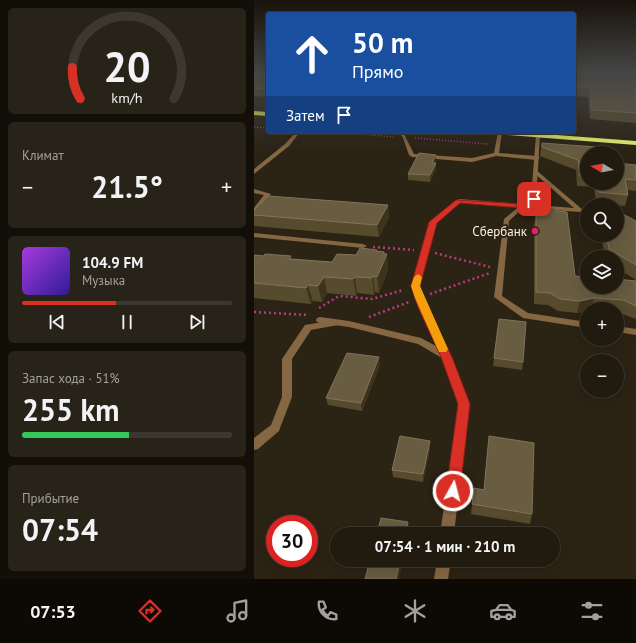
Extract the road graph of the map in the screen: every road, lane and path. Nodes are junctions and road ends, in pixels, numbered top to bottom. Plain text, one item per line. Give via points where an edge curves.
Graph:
1 (254, 113) edge
2 (266, 114) edge
3 (254, 127) edge
4 (266, 128) edge
5 (296, 134) edge
6 (359, 134) edge
7 (403, 134) edge
8 (500, 134) edge
9 (519, 134) edge
10 (538, 136) junction
11 (406, 138) junction
12 (636, 143) edge
13 (498, 144) junction
14 (496, 154) junction
15 (537, 158) junction
16 (254, 172) edge
17 (536, 172) junction
18 (254, 191) edge
19 (522, 206) junction
20 (254, 212) edge
21 (254, 235) edge
22 (363, 246) joint
23 (425, 251) junction
24 (501, 269) junction
25 (415, 286) junction
26 (419, 298) junction
27 (254, 312) edge
28 (308, 314) junction
29 (320, 320) joint
30 (335, 323) junction
31 (349, 324) junction
32 (580, 324) edge
33 (624, 330) edge
34 (636, 332) edge
35 (446, 357) junction
36 (254, 445) edge
37 (448, 527) edge
38 (443, 567) edge
39 (441, 579) edge

1 - 2 main road
3 - 4 path
5 - 16 street
6 - 11 path
7 - 11 street
8 - 13 street
9 - 10 main road
10 - 12 main road
10 - 15 street
11 - 13 path
11 - 14 street via 412,155 472,160
13 - 14 street
14 - 15 street
15 - 17 street
17 - 19 street via 534,199
17 - 19 street via 580,210
18 - 20 street via 268,194
19 - 23 street via 458,201 433,222
19 - 24 street via 506,220
21 - 22 street
22 - 23 path
23 - 24 path
23 - 25 street
24 - 26 path
24 - 32 street via 498,297 526,316
25 - 26 street
25 - 28 path via 372,299 339,296
26 - 31 path
26 - 35 street
27 - 28 path
28 - 29 path
29 - 30 street
30 - 31 street
30 - 36 street via 308,327 287,359 287,397 275,428
31 - 35 street via 421,341
33 - 34 street
35 - 37 street via 464,404
38 - 39 street

